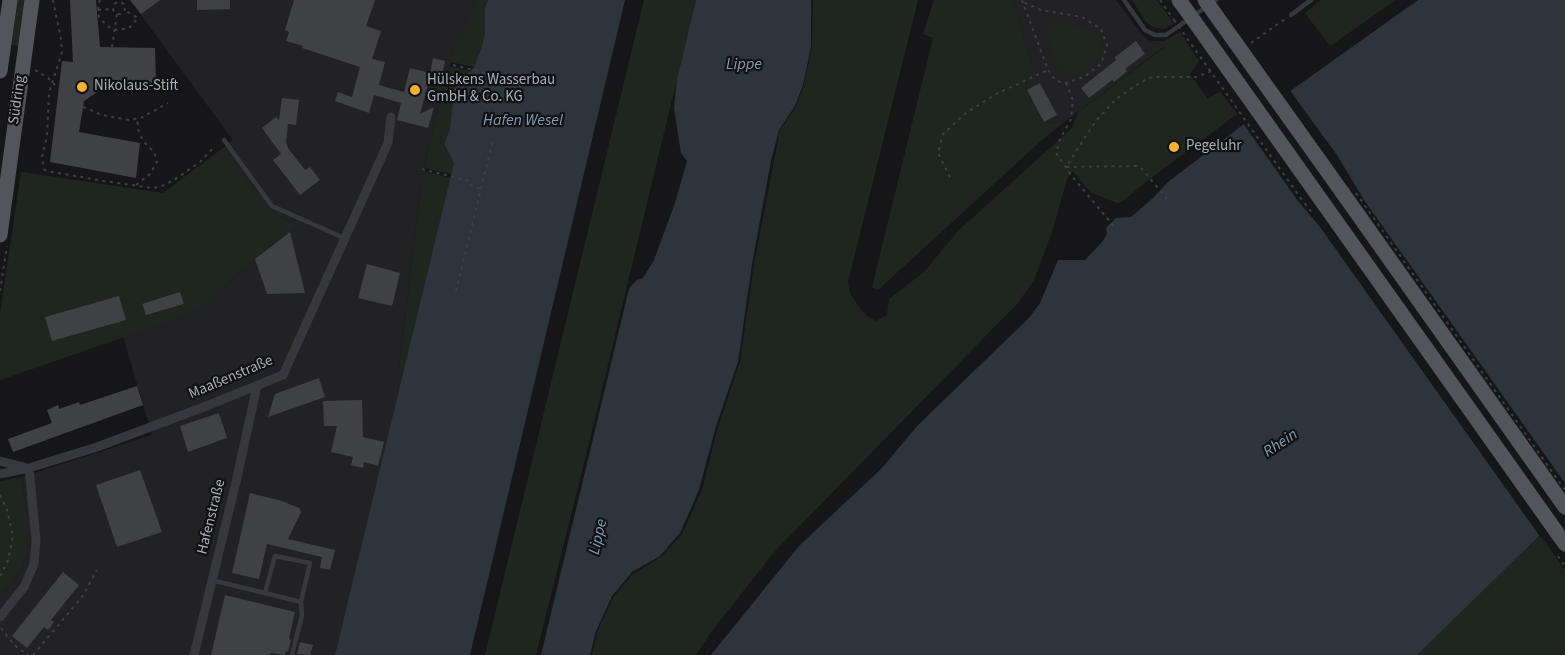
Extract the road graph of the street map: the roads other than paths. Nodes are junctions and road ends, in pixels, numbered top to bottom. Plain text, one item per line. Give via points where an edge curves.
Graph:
1 (10, 0) edge
2 (32, 0) edge
3 (1124, 0) edge
4 (1205, 0) edge
5 (1216, 0) edge
6 (1311, 0) edge
7 (1180, 10) edge
8 (1291, 15) road end
9 (0, 71) edge
10 (392, 117) dead end
11 (224, 140) dead end
12 (0, 235) edge
13 (344, 238) junction
14 (257, 386) junction
15 (0, 461) edge
16 (29, 468) junction
17 (0, 474) edge
18 (1565, 507) edge
19 (1565, 544) edge
20 (211, 580) junction
21 (266, 593) junction
22 (301, 602) junction
23 (0, 617) edge
24 (194, 655) edge
25 (292, 655) edge

1 - 9 main road, Südring
2 - 12 main road, Südring
3 - 5 lane via 1145,30 1155,35 1166,34
4 - 18 main road, bridge
6 - 8 lane
7 - 19 main road, bridge
10 - 13 street, Maaßenstraße via 388,143
11 - 13 lane via 272,206
13 - 14 street, Maaßenstraße via 283,375
14 - 16 street, Maaßenstraße via 97,447
14 - 20 street, Hafenstraße
15 - 16 street
16 - 17 street, Maaßenstraße
16 - 23 street via 36,540 34,564 24,587
20 - 21 lane
20 - 24 street, Hafenstraße
21 - 22 lane
21 - 22 lane via 275,556 310,563
22 - 25 lane via 302,615

